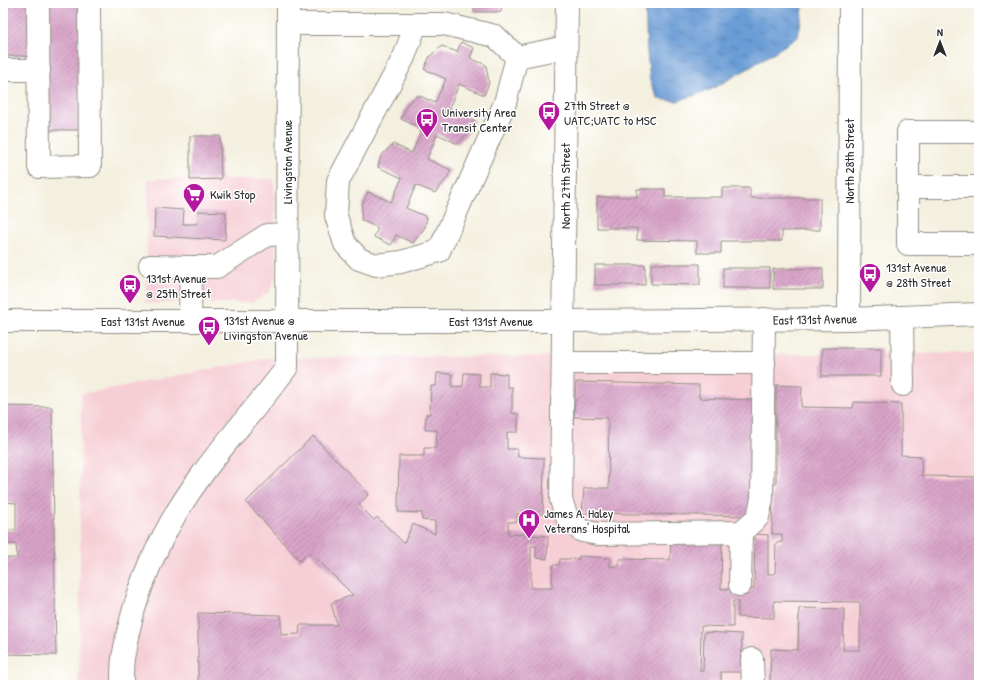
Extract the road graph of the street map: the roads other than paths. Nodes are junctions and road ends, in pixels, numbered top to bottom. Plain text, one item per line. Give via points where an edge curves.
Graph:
1 (38, 3) edge
2 (89, 3) edge
3 (566, 3) edge
4 (850, 3) edge
5 (288, 13) edge
6 (416, 24) junction
7 (566, 47) junction
8 (516, 57) junction
9 (3, 70) edge
10 (39, 70) junction
11 (979, 132) edge
12 (908, 187) junction
13 (979, 188) edge
14 (287, 234) junction
15 (979, 244) edge
16 (150, 266) dead end
17 (190, 267) junction
18 (979, 314) edge
19 (902, 317) junction
20 (764, 319) junction
21 (849, 319) junction
22 (3, 321) edge
23 (190, 321) junction
24 (288, 321) junction
25 (564, 321) junction
26 (563, 363) junction
27 (764, 363) junction
28 (903, 386) dead end
29 (741, 532) junction
30 (740, 585) dead end
31 (752, 659) dead end
32 (122, 685) edge
33 (753, 685) edge

1 - 10 street
2 - 10 street via 90,166 39,167
3 - 7 street, North 27th Street
4 - 21 street, North 28th Street
5 - 6 street
5 - 14 street, Livingston Avenue
6 - 8 street via 444,24 495,36
6 - 8 street via 404,57 338,180 336,216 345,244 359,259 376,265 401,262 439,251 505,103
7 - 8 street
7 - 25 street, North 27th Street
9 - 10 street
11 - 12 street via 908,132
12 - 13 street
12 - 15 street via 908,244
14 - 17 street via 267,235 217,267
14 - 24 street, Livingston Avenue
16 - 17 street
17 - 23 street
18 - 19 street, East 131st Avenue
19 - 21 street, East 131st Avenue
19 - 28 street
20 - 21 street, East 131st Avenue
20 - 25 street, East 131st Avenue
20 - 27 street
22 - 23 street, East 131st Avenue
23 - 24 street, East 131st Avenue
24 - 25 street, East 131st Avenue
24 - 32 street, Livingston Avenue via 287,367 201,476 161,542 132,616 123,658
25 - 26 street, North 27th Street
26 - 27 street
26 - 29 street, North 27th Street via 561,500 568,520 582,531 598,534
27 - 29 street via 762,499 758,517
29 - 30 street
31 - 33 street

